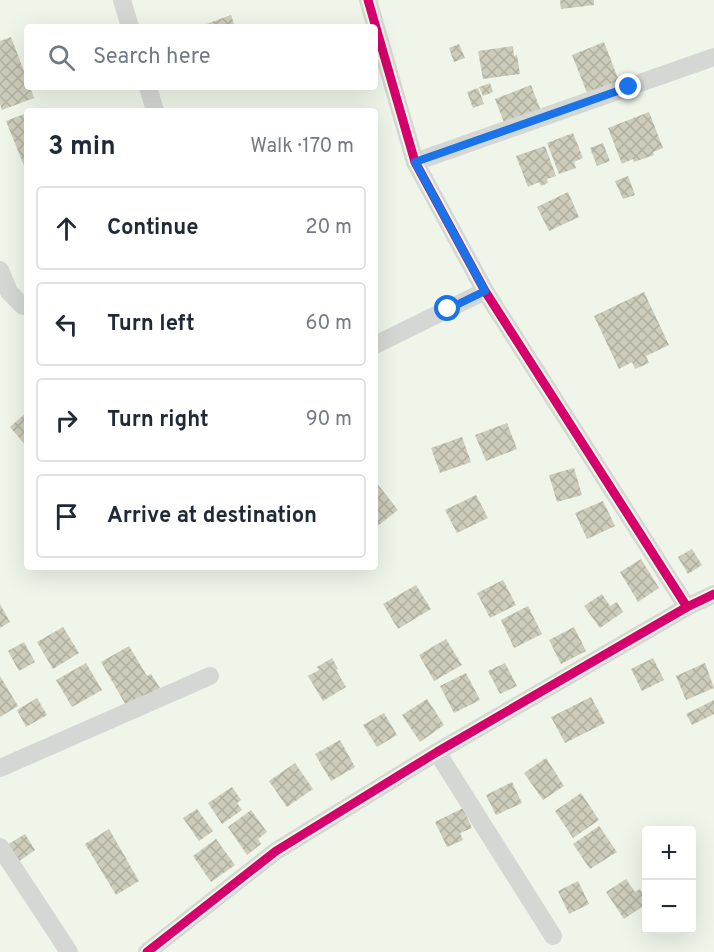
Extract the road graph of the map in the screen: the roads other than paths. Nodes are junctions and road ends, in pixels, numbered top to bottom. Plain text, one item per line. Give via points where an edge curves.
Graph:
1 (122, 0) edge
2 (368, 0) edge
3 (129, 24) edge
4 (375, 24) edge
5 (378, 34) edge
6 (714, 57) edge
7 (149, 90) edge
8 (155, 108) edge
9 (415, 162) junction
10 (0, 270) edge
11 (485, 291) junction
12 (24, 306) edge
13 (378, 344) edge
14 (714, 594) edge
15 (687, 606) junction
16 (210, 676) dead end
17 (437, 752) junction
18 (0, 768) edge
19 (0, 847) edge
20 (553, 936) dead end
21 (69, 952) edge
22 (147, 952) edge

1 - 3 street
2 - 4 street
5 - 9 street
6 - 9 street
7 - 8 street
9 - 11 street
10 - 12 street via 9,292
11 - 13 street
11 - 15 street
14 - 15 street
15 - 17 street
16 - 18 street
17 - 20 street
17 - 22 street via 276,850
19 - 21 street

